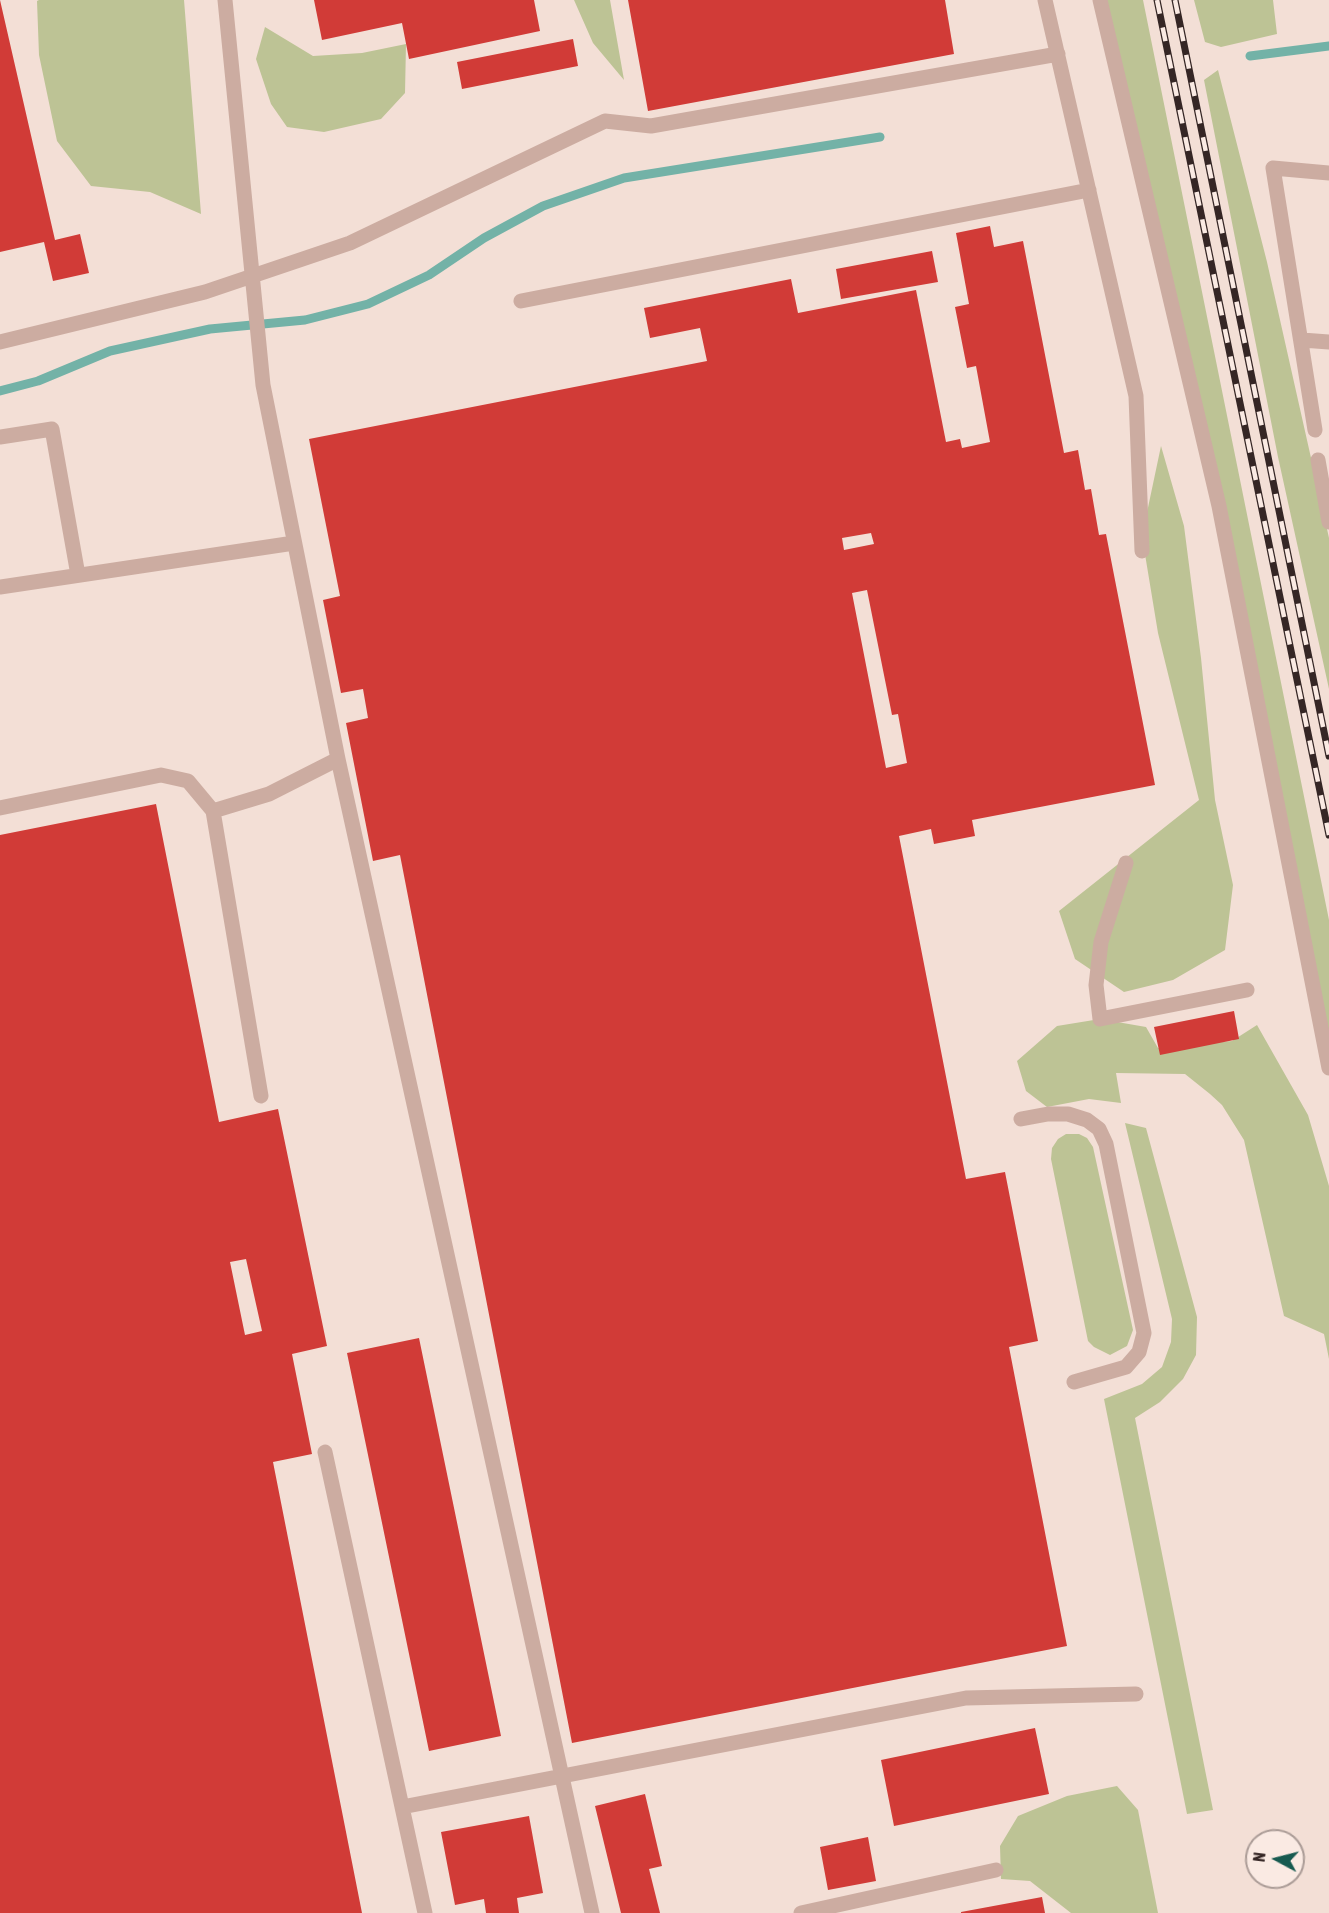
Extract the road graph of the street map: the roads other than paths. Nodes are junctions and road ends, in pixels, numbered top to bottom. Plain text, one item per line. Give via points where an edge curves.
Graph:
1 (225, 0) edge
2 (1046, 0) edge
3 (1100, 0) edge
4 (1058, 54) junction
5 (1329, 172) edge
6 (1089, 190) junction
7 (521, 301) dead end
8 (1302, 340) junction
9 (0, 342) edge
10 (1329, 342) edge
11 (1315, 430) dead end
12 (0, 437) edge
13 (1318, 460) dead end
14 (1329, 522) edge
15 (294, 543) junction
16 (1142, 551) dead end
17 (78, 575) junction
18 (0, 587) edge
19 (338, 759) junction
20 (0, 808) edge
21 (213, 811) junction
22 (1126, 863) dead end
23 (1246, 990) dead end
24 (1329, 1068) edge
25 (261, 1096) dead end
26 (1021, 1119) dead end
27 (1074, 1382) dead end
28 (325, 1452) dead end
29 (1136, 1694) dead end
30 (563, 1776) junction
31 (402, 1807) junction
32 (996, 1870) dead end
33 (425, 1913) edge
34 (592, 1913) edge
35 (801, 1913) edge

1 - 15 street via 263,385
2 - 4 street
3 - 24 street via 1219,506
4 - 6 street
4 - 9 street via 651,126 604,121 351,243 205,292
5 - 8 street via 1273,168
6 - 7 street
6 - 16 street via 1136,396
8 - 10 street
8 - 11 street
12 - 17 street via 52,429
13 - 14 street
15 - 17 street
15 - 19 street
17 - 18 street
19 - 21 street via 269,794
19 - 30 street
20 - 21 street via 161,775 188,781
21 - 25 street
22 - 23 street via 1101,942 1096,985 1100,1019
26 - 27 street via 1058,1114 1087,1120 1099,1129 1107,1144 1144,1333 1139,1352 1126,1367
28 - 31 street
29 - 30 street via 966,1698
30 - 31 street
30 - 34 street
31 - 33 street
32 - 35 street

